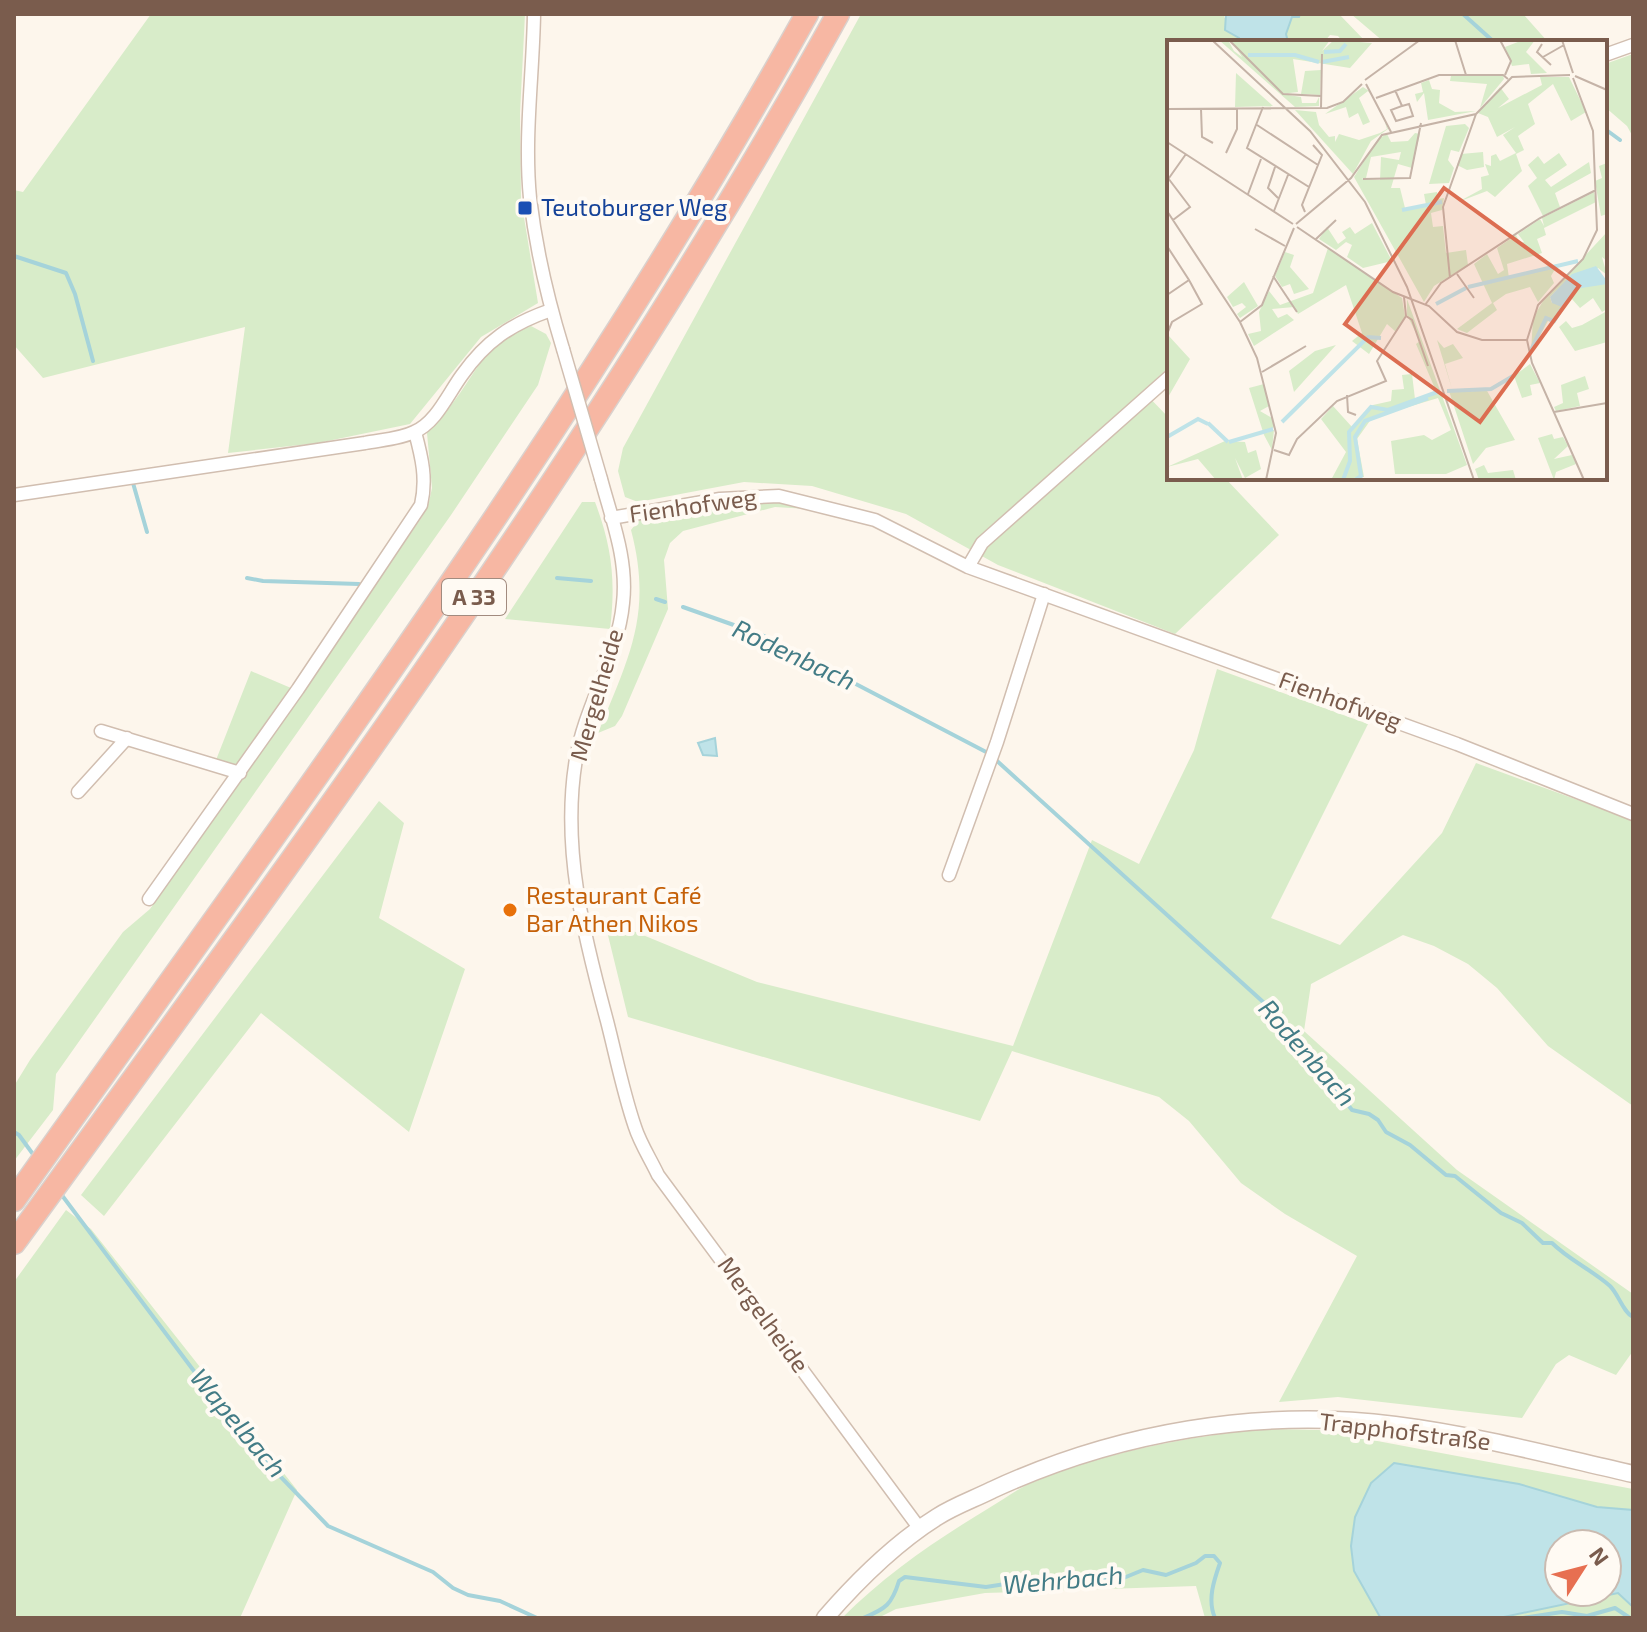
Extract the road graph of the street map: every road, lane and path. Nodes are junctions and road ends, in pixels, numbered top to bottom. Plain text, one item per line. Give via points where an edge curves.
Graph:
1 (534, 14) edge
2 (807, 14) edge
3 (838, 14) edge
4 (1633, 45) edge
5 (1607, 54) edge
6 (551, 310) junction
7 (1167, 379) edge
8 (415, 432) junction
9 (14, 495) edge
10 (611, 518) junction
11 (968, 567) junction
12 (1044, 594) junction
13 (101, 731) dead end
14 (127, 738) junction
15 (240, 773) junction
16 (78, 792) dead end
17 (1633, 814) edge
18 (949, 875) dead end
19 (149, 899) dead end
20 (14, 1200) edge
21 (14, 1243) edge
22 (1633, 1474) edge
23 (920, 1529) junction
24 (825, 1618) edge

1 - 6 street, Mergelheide via 530,197
2 - 20 highway, A 33 via 558,424 368,707
3 - 21 highway, A 33 via 691,264 399,709
4 - 5 street
6 - 8 street via 495,337 436,414
6 - 10 street, Mergelheide, bridge
7 - 11 street via 982,543
8 - 9 street
8 - 15 street via 425,472 421,505
10 - 11 street, Fienhofweg via 720,499 779,496 875,520
10 - 23 street, Mergelheide via 623,557 623,604 576,759 571,819 582,928 635,1128 658,1175
11 - 12 street, Fienhofweg
12 - 17 street, Fienhofweg
12 - 18 street
13 - 14 street
14 - 15 street
14 - 16 street
15 - 19 street
22 - 23 street, Trapphofstraße via 1479,1438 1393,1425 1263,1421 1124,1442 1027,1474
23 - 24 street, Trapphofstraße via 865,1573

